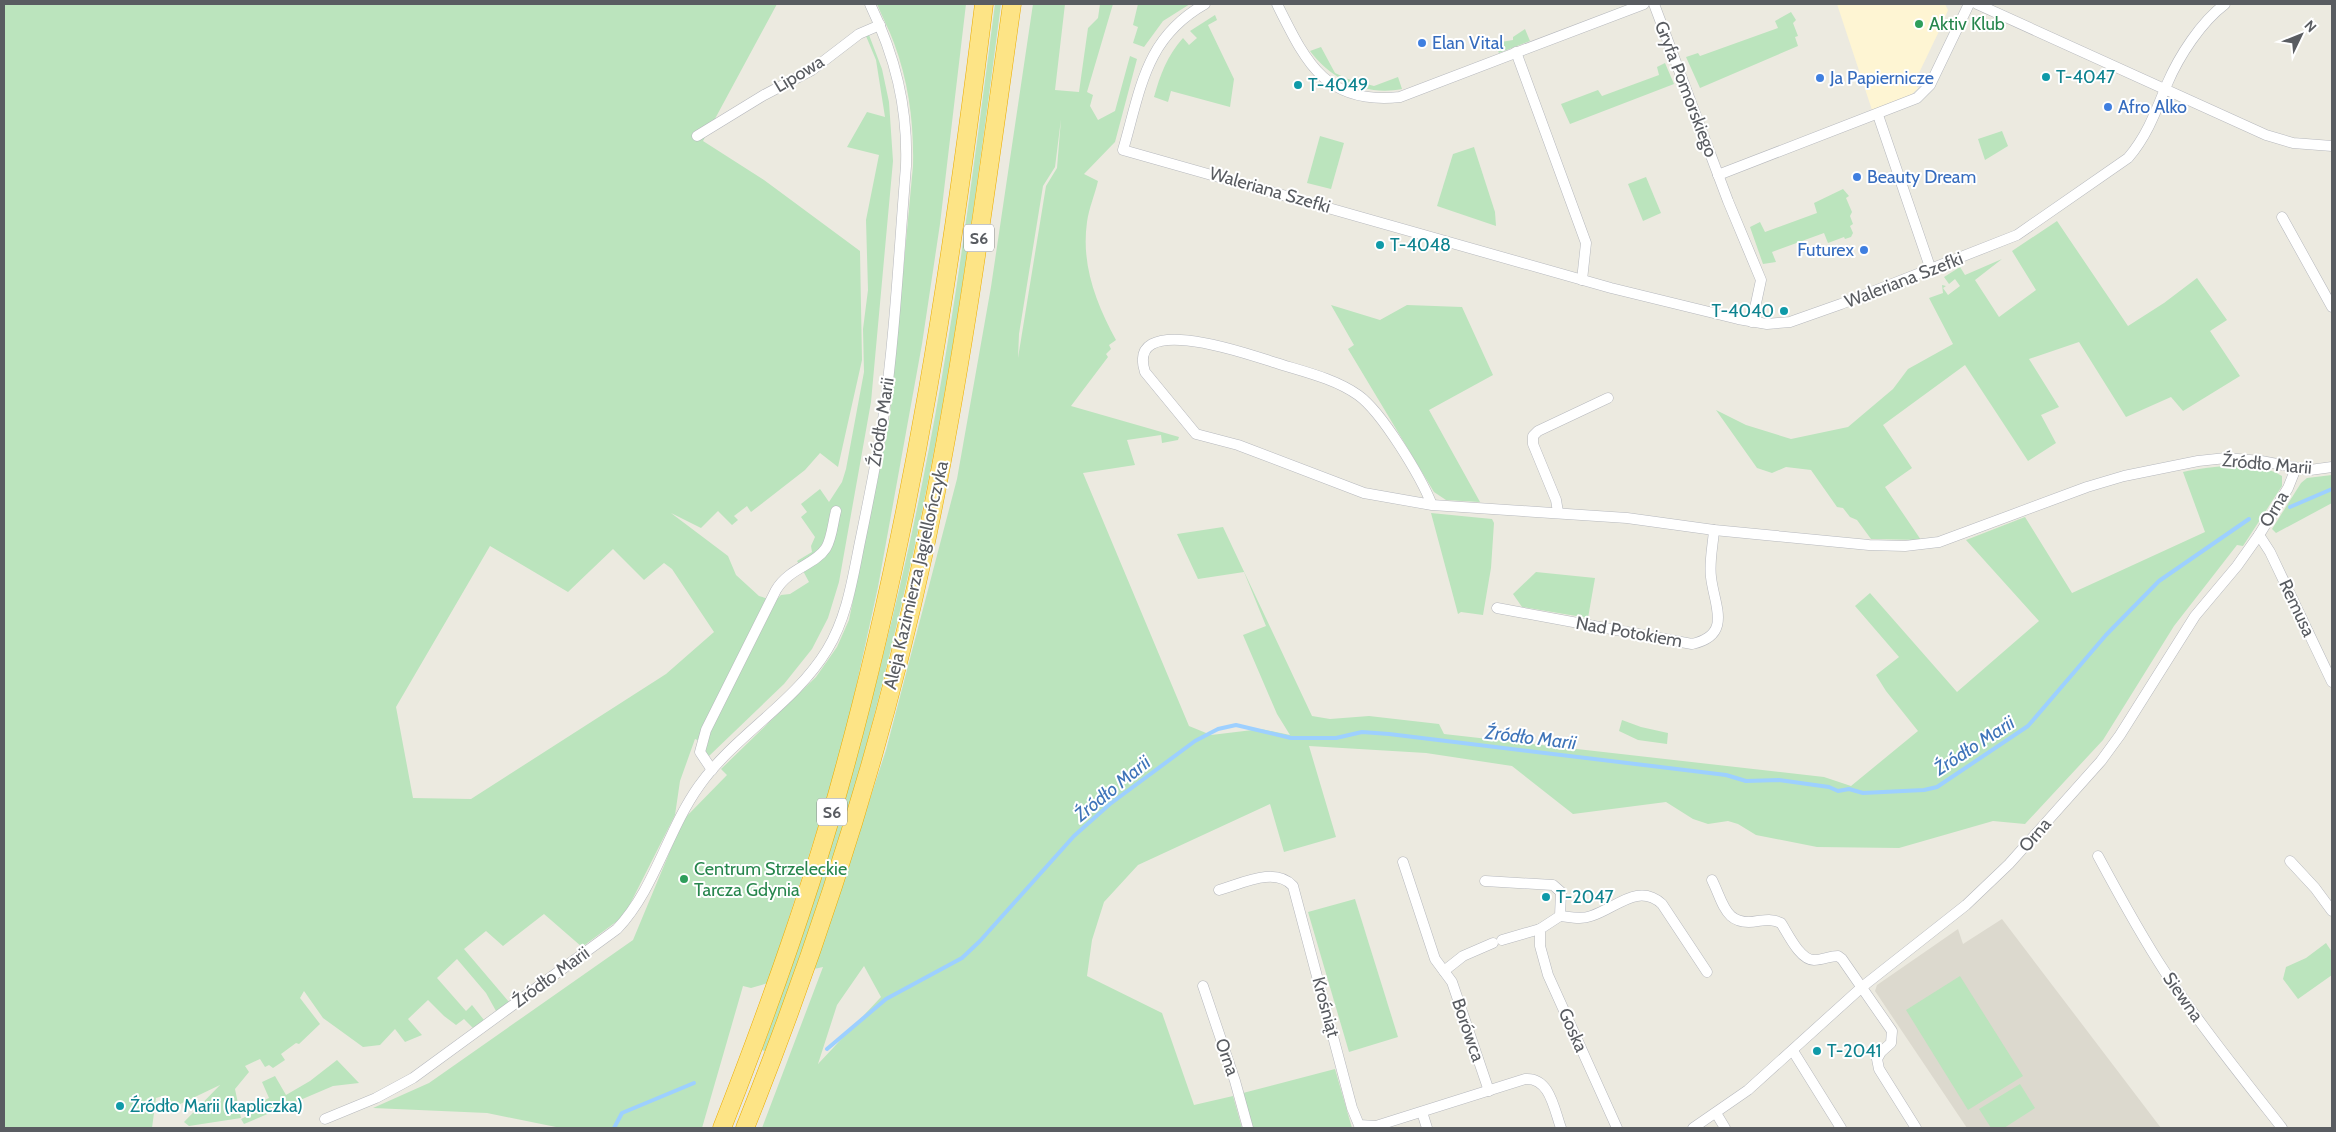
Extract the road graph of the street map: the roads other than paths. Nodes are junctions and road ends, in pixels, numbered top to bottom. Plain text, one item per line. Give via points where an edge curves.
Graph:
1 (870, 4) edge
2 (984, 4) edge
3 (1012, 4) edge
4 (1205, 4) edge
5 (1277, 4) edge
6 (1644, 4) edge
7 (1654, 4) edge
8 (1969, 4) edge
9 (1977, 4) edge
10 (2225, 4) edge
11 (880, 25) junction
12 (1516, 52) junction
13 (2165, 91) junction
14 (1878, 115) junction
15 (697, 136) dead end
16 (2332, 146) edge
17 (1718, 175) junction
18 (2282, 217) dead end
19 (1931, 270) junction
20 (1582, 280) junction
21 (2332, 308) edge
22 (1752, 322) junction
23 (1608, 398) dead end
24 (2332, 467) edge
25 (2296, 468) junction
26 (1432, 505) junction
27 (836, 511) dead end
28 (1558, 512) junction
29 (1714, 530) junction
30 (2259, 534) junction
31 (790, 572) junction
32 (796, 582) dead end
33 (1497, 608) dead end
34 (2332, 682) edge
35 (712, 770) junction
36 (2098, 856) dead end
37 (2290, 861) dead end
38 (1403, 862) dead end
39 (1712, 880) dead end
40 (1486, 881) dead end
41 (1219, 890) dead end
42 (2332, 911) edge
43 (1560, 916) junction
44 (1540, 929) junction
45 (1444, 971) junction
46 (1707, 972) dead end
47 (1203, 986) dead end
48 (1862, 987) junction
49 (1793, 1051) junction
50 (1489, 1091) junction
51 (1422, 1112) junction
52 (1716, 1113) junction
53 (325, 1119) dead end
54 (722, 1128) edge
55 (745, 1128) edge
56 (1248, 1128) edge
57 (1427, 1128) edge
58 (1560, 1128) edge
59 (1617, 1128) edge
60 (1694, 1128) edge
61 (1724, 1128) edge
62 (1841, 1128) edge
63 (1916, 1128) edge
64 (2282, 1128) edge

1 - 11 street
2 - 54 highway, Aleja Kazimierza Jagiellończyka / S6 via 950,265 931,381 867,683 844,773 803,907
3 - 55 highway, Aleja Kazimierza Jagiellończyka / S6 via 956,385 905,634 868,771 818,932
4 - 20 street, Waleriana Szefki via 1174,26 1152,56 1123,150 1422,232
5 - 12 street, Gryfa Pomorskiego via 1301,53 1319,75 1337,88 1358,96 1400,97
6 - 12 street, Gryfa Pomorskiego
7 - 17 street, Gryfa Pomorskiego
8 - 14 street, Gryfa Pomorskiego via 1924,92 1908,104
9 - 13 street
10 - 13 street via 2195,36
11 - 15 street, Lipowa via 859,34 812,70
11 - 35 street, Źródło Marii via 902,93 906,166 883,420 849,591 835,635 817,665
12 - 20 street via 1586,243
13 - 16 street via 2266,135 2293,143
13 - 19 street, Waleriana Szefki via 2142,142 2128,158 2027,230
14 - 17 street, Gryfa Pomorskiego
14 - 19 street
17 - 22 street, Gryfa Pomorskiego via 1761,280
18 - 21 street
19 - 22 street, Waleriana Szefki via 1790,322
20 - 22 street, Waleriana Szefki
23 - 28 street via 1533,436
24 - 25 street, Źródło Marii
25 - 29 street, Źródło Marii via 2226,458 2166,467 2087,487 1964,534 1926,545 1869,545
25 - 30 street, Orna via 2288,488
26 - 26 street, Źródło Marii via 1373,407 1339,384 1222,346 1186,339 1162,341 1143,353 1141,361 1145,372 1196,434 1238,445 1364,493
26 - 28 street, Źródło Marii
27 - 31 street via 826,548
28 - 29 street, Źródło Marii
29 - 33 street, Nad Potokiem via 1711,578 1719,612 1718,626 1703,642 1692,644
30 - 34 street, Remusa
30 - 48 street, Orna via 2195,616 2101,760 1990,884
31 - 32 street
31 - 35 street via 765,609 706,730 700,752
35 - 53 street, Źródło Marii via 675,823 638,902 616,929 413,1078 376,1098
36 - 64 street, Siewna via 2165,972 2220,1050
37 - 42 street
38 - 45 street, Borówca via 1435,959
39 - 48 street via 1730,916 1736,921 1776,920 1801,953 1813,960 1838,956
40 - 43 street via 1553,884 1561,892
41 - 51 street, Krośniąt via 1272,876 1288,880 1296,893 1359,1125 1366,1127
43 - 44 street
43 - 46 street via 1590,917 1636,895 1654,897
44 - 45 street via 1463,956
44 - 59 street, Goska via 1540,946 1548,975
45 - 50 street, Borówca via 1452,982
47 - 56 street, Orna
48 - 49 street, Orna
48 - 63 street via 1892,1031 1891,1043 1877,1059 1880,1069
49 - 52 street, Orna
49 - 62 street
50 - 51 street
50 - 58 street via 1533,1078 1541,1082
51 - 57 street
52 - 60 street, Orna
52 - 61 street

